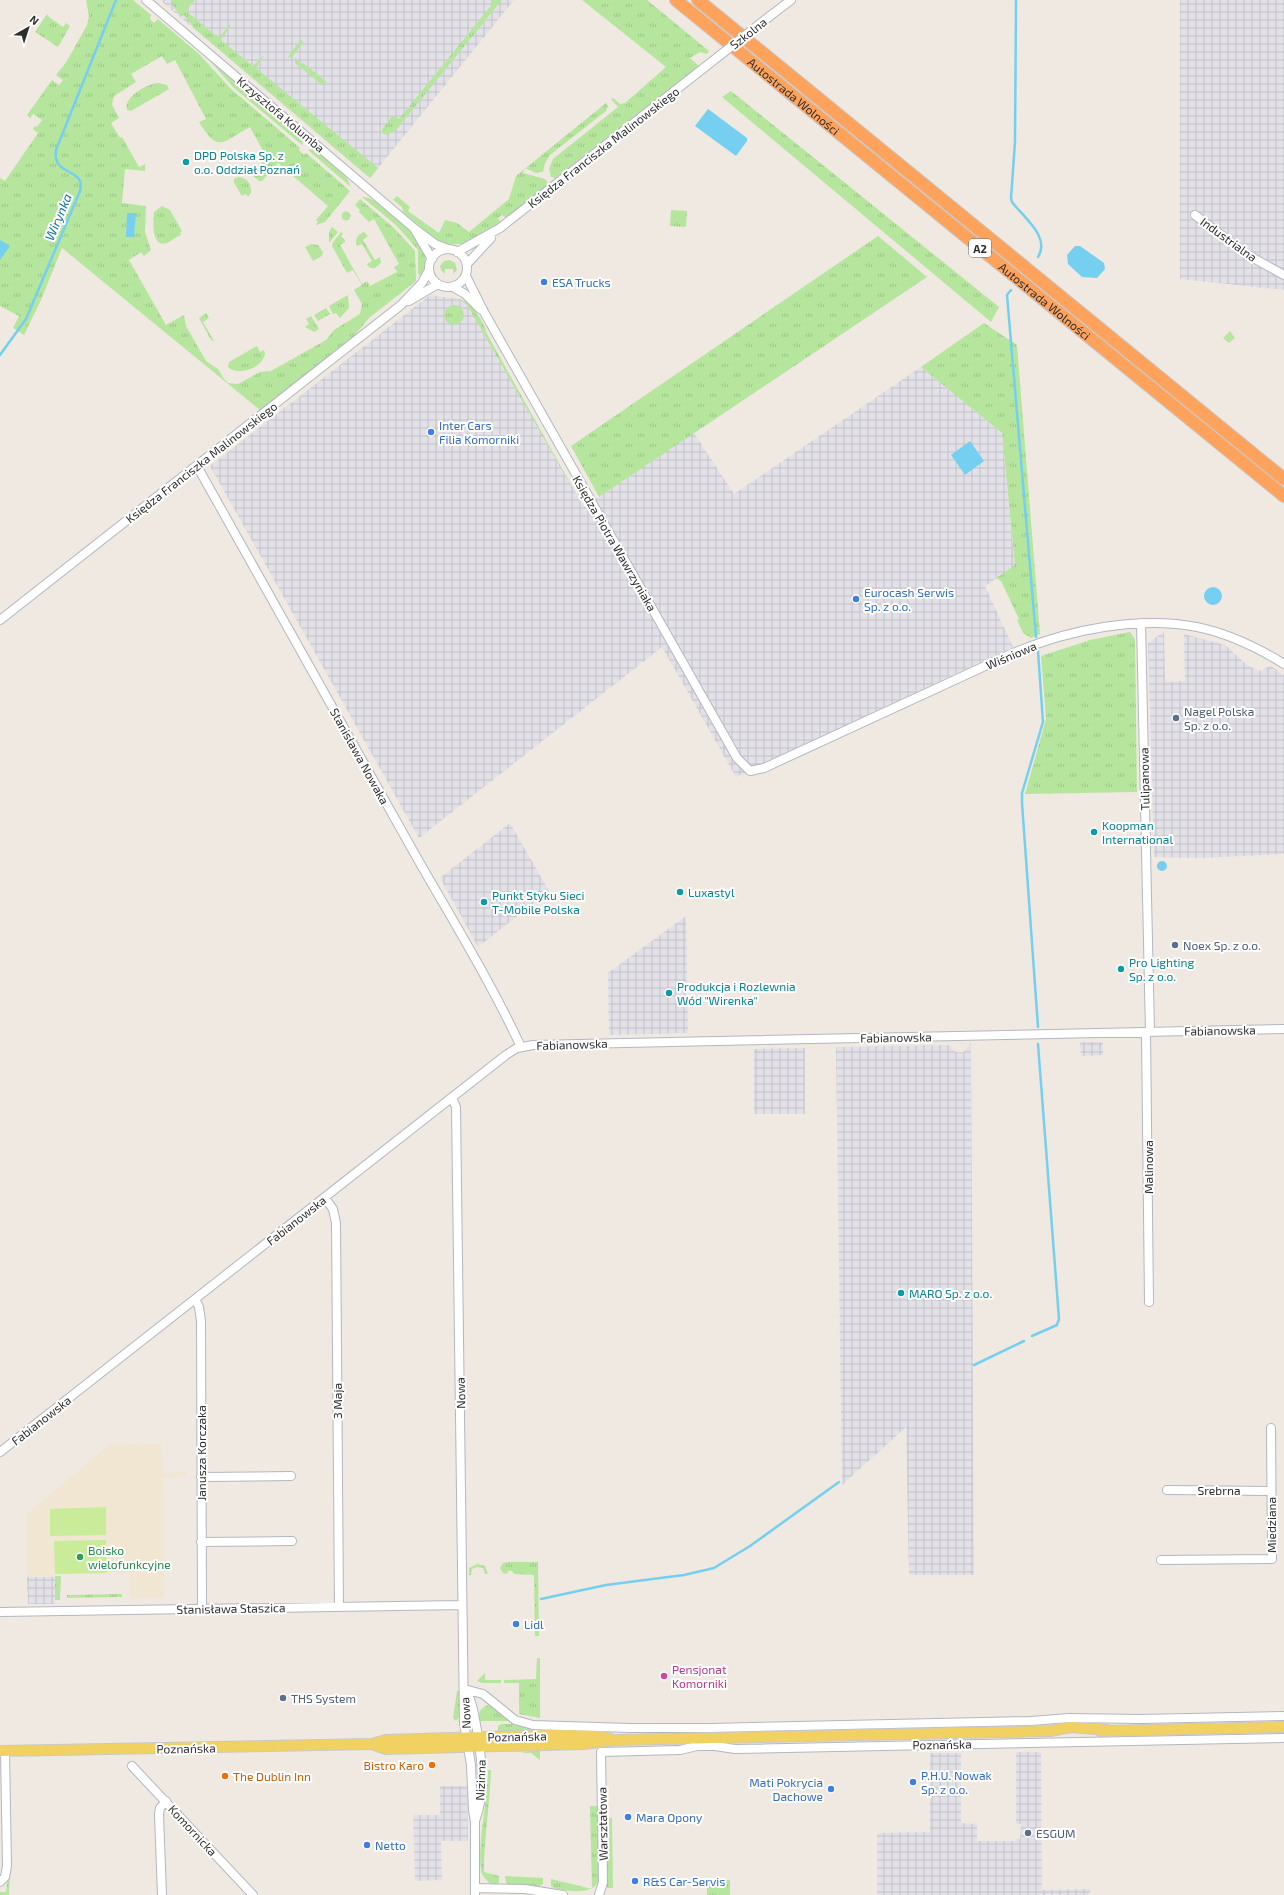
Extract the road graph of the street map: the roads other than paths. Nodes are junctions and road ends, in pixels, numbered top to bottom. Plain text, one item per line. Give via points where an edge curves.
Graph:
1 (146, 0) edge
2 (676, 0) edge
3 (698, 0) edge
4 (791, 0) edge
5 (705, 67) joint
6 (1195, 215) dead end
7 (500, 228) junction
8 (415, 230) junction
9 (448, 250) junction
10 (457, 252) junction
11 (432, 259) junction
12 (467, 264) junction
13 (430, 270) junction
14 (1284, 275) edge
15 (466, 276) junction
16 (438, 284) junction
17 (453, 287) junction
18 (401, 305) junction
19 (484, 312) junction
20 (197, 466) junction
21 (1284, 479) edge
22 (1284, 496) edge
23 (0, 620) edge
24 (1141, 623) junction
25 (1284, 664) edge
26 (750, 771) joint
27 (1284, 1029) edge
28 (1148, 1032) junction
29 (521, 1047) junction
30 (452, 1098) junction
31 (325, 1198) junction
32 (195, 1299) junction
33 (1149, 1302) dead end
34 (1271, 1428) dead end
35 (0, 1452) edge
36 (291, 1476) dead end
37 (201, 1477) junction
38 (1167, 1490) dead end
39 (1271, 1490) junction
40 (292, 1541) dead end
41 (201, 1542) junction
42 (1161, 1560) dead end
43 (462, 1605) junction
44 (339, 1607) junction
45 (202, 1609) junction
46 (0, 1612) edge
47 (464, 1689) junction
48 (1284, 1716) edge
49 (1284, 1727) edge
50 (1284, 1738) edge
51 (468, 1742) junction
52 (479, 1742) junction
53 (3, 1751) edge
54 (601, 1752) joint
55 (132, 1766) dead end
56 (166, 1801) junction
57 (475, 1822) junction
58 (0, 1882) edge
59 (475, 1892) edge
60 (162, 1895) edge
61 (253, 1895) edge
62 (563, 1895) edge
63 (599, 1895) edge

1 - 8 street, Krzysztofa Kolumba
2 - 22 highway, Autostrada Wolności / A2
3 - 21 highway, Autostrada Wolności / A2
4 - 5 street, Szkolna, bridge
5 - 7 street, Księdza Franciszka Malinowskiego
6 - 14 street, Industrialna via 1246,254
7 - 10 street, Księdza Franciszka Malinowskiego
7 - 12 street, Księdza Franciszka Malinowskiego
8 - 9 street, Krzysztofa Kolumba
8 - 11 street, Krzysztofa Kolumba
9 - 10 street
9 - 11 street via 439,252
10 - 12 street
11 - 13 street
12 - 15 street
13 - 16 street via 431,276
13 - 18 street, Księdza Franciszka Malinowskiego via 422,283
15 - 17 street
15 - 19 street, Księdza Piotra Wawrzyniaka
16 - 17 street
16 - 18 street, Księdza Franciszka Malinowskiego
17 - 19 street, Księdza Piotra Wawrzyniaka via 466,294
18 - 20 street, Księdza Franciszka Malinowskiego
19 - 26 street, Księdza Piotra Wawrzyniaka via 737,758
20 - 23 street, Księdza Franciszka Malinowskiego
20 - 29 street, Stanisława Nowaka via 410,846 472,950
24 - 25 street, Wiśniowa via 1174,623 1216,631 1256,648
24 - 26 street, Wiśniowa via 1070,633 1031,645 764,768
24 - 28 street, Tulipanowa
27 - 28 street, Fabianowska
28 - 29 street, Fabianowska
28 - 33 street, Malinowa
29 - 30 street, Fabianowska
30 - 31 street, Fabianowska
30 - 43 street, Nowa via 456,1112
31 - 32 street, Fabianowska
31 - 44 street, 3 Maja via 333,1209 336,1223
32 - 35 street, Fabianowska
32 - 37 street, Janusza Korczaka via 201,1321
34 - 39 street, Miedziana
36 - 37 street
37 - 41 street, Janusza Korczaka
38 - 39 street, Srebrna
39 - 42 street, Miedziana via 1272,1559
40 - 41 street
41 - 45 street, Janusza Korczaka
43 - 44 street, Stanisława Staszica
43 - 47 street, Nowa
44 - 45 street, Stanisława Staszica
45 - 46 street, Stanisława Staszica
47 - 48 street via 483,1694 518,1722 538,1726 710,1728
47 - 51 street, Nowa via 464,1724
47 - 52 street, Nowa via 471,1702
49 - 52 main road, Poznańska via 1106,1730 1071,1734 1050,1731 615,1740 595,1744
50 - 54 street, Poznańska via 735,1749 697,1746 680,1750
51 - 52 main road, Poznańska
51 - 53 main road, Poznańska via 386,1740 372,1744
51 - 57 street, Nizinna
52 - 57 street, Nizinna via 481,1793
53 - 58 street via 7,1866 5,1877
54 - 63 street, Warsztatowa via 603,1882
55 - 56 street, Komornicka
56 - 60 street via 159,1814
56 - 61 street, Komornicka
57 - 59 street, Nizinna
59 - 62 street via 526,1890

